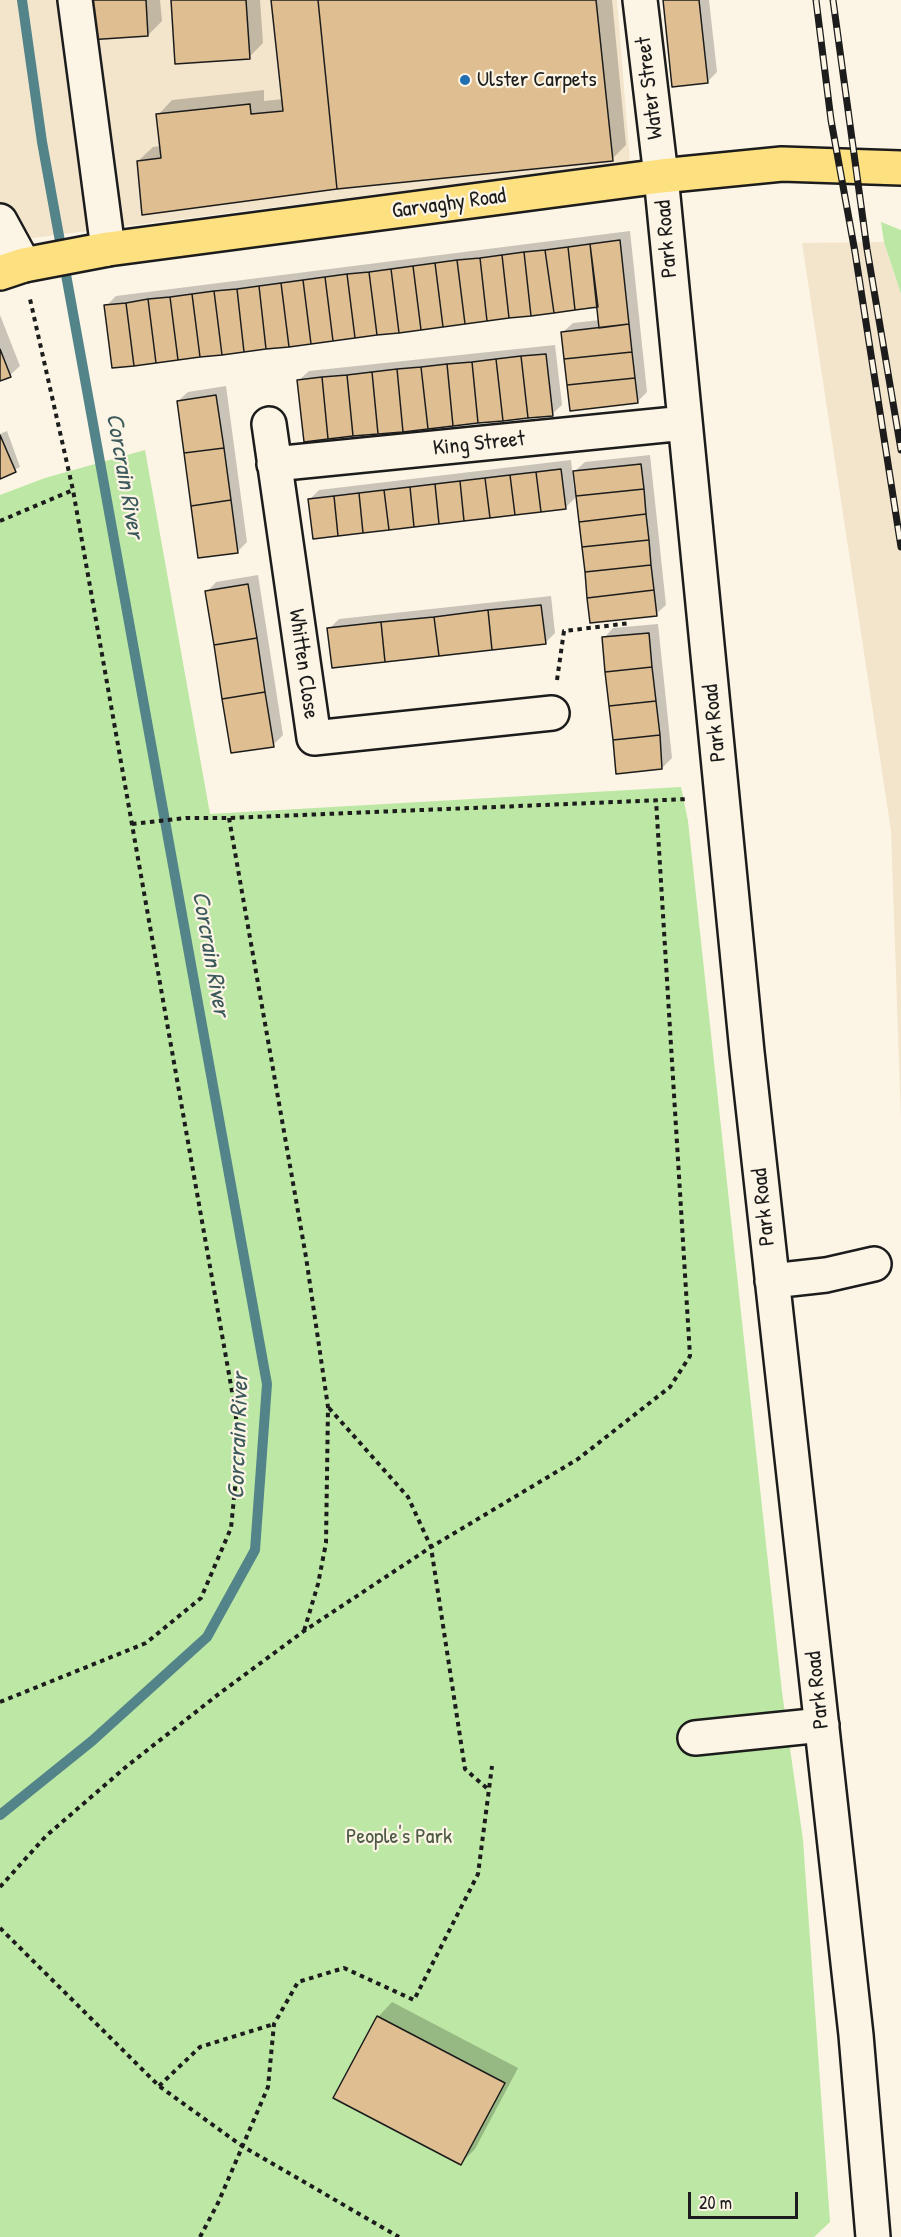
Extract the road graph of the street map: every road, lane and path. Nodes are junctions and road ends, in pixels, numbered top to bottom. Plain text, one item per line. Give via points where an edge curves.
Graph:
1 (75, 0) edge
2 (640, 0) edge
3 (901, 168) edge
4 (661, 176) junction
5 (0, 221) edge
6 (108, 249) junction
7 (12, 269) edge
8 (685, 423) junction
9 (268, 424) dead end
10 (274, 464) junction
11 (73, 490) junction
12 (0, 521) edge
13 (631, 623) dead end
14 (552, 713) joint
15 (722, 798) junction
16 (656, 800) junction
17 (229, 818) junction
18 (132, 824) junction
19 (874, 1264) dead end
20 (772, 1281) junction
21 (328, 1407) junction
22 (431, 1547) junction
23 (304, 1632) junction
24 (0, 1702) edge
25 (822, 1725) junction
26 (695, 1738) dead end
27 (492, 1766) dead end
28 (490, 1791) junction
29 (0, 1887) edge
30 (0, 1928) edge
31 (274, 2024) junction
32 (159, 2086) junction
33 (242, 2146) junction
34 (200, 2237) edge
35 (399, 2237) edge
36 (873, 2237) edge

1 - 6 street
2 - 4 street, Water Street
3 - 4 main road, Garvaghy Road via 782,165
4 - 6 main road, Garvaghy Road
4 - 8 street, Park Road
5 - 7 street
6 - 7 main road, Garvaghy Road
7 - 11 path via 36,335
8 - 10 street, King Street
8 - 15 street, Park Road
9 - 10 street, Whitten Close
10 - 14 street, Whitten Close via 314,738
11 - 12 path
11 - 18 path
13 - 14 path via 564,631
15 - 16 path
15 - 20 street, Park Road
16 - 17 path
16 - 22 path via 690,1356 670,1387 578,1459
17 - 18 path
17 - 21 path via 304,1246
18 - 24 path via 236,1414 231,1528 201,1598 146,1642
19 - 20 street
20 - 25 street, Park Road
21 - 22 path via 408,1497
21 - 23 path via 326,1543
22 - 23 path
22 - 28 path via 465,1768
23 - 29 path via 127,1766 46,1836
25 - 26 street
25 - 36 street, Park Road via 856,2035
27 - 28 path
28 - 31 path via 478,1874 414,2000 344,1968 298,1982
30 - 32 path
31 - 32 path via 200,2047
31 - 33 path via 268,2087
32 - 33 path
33 - 34 path
33 - 35 path

